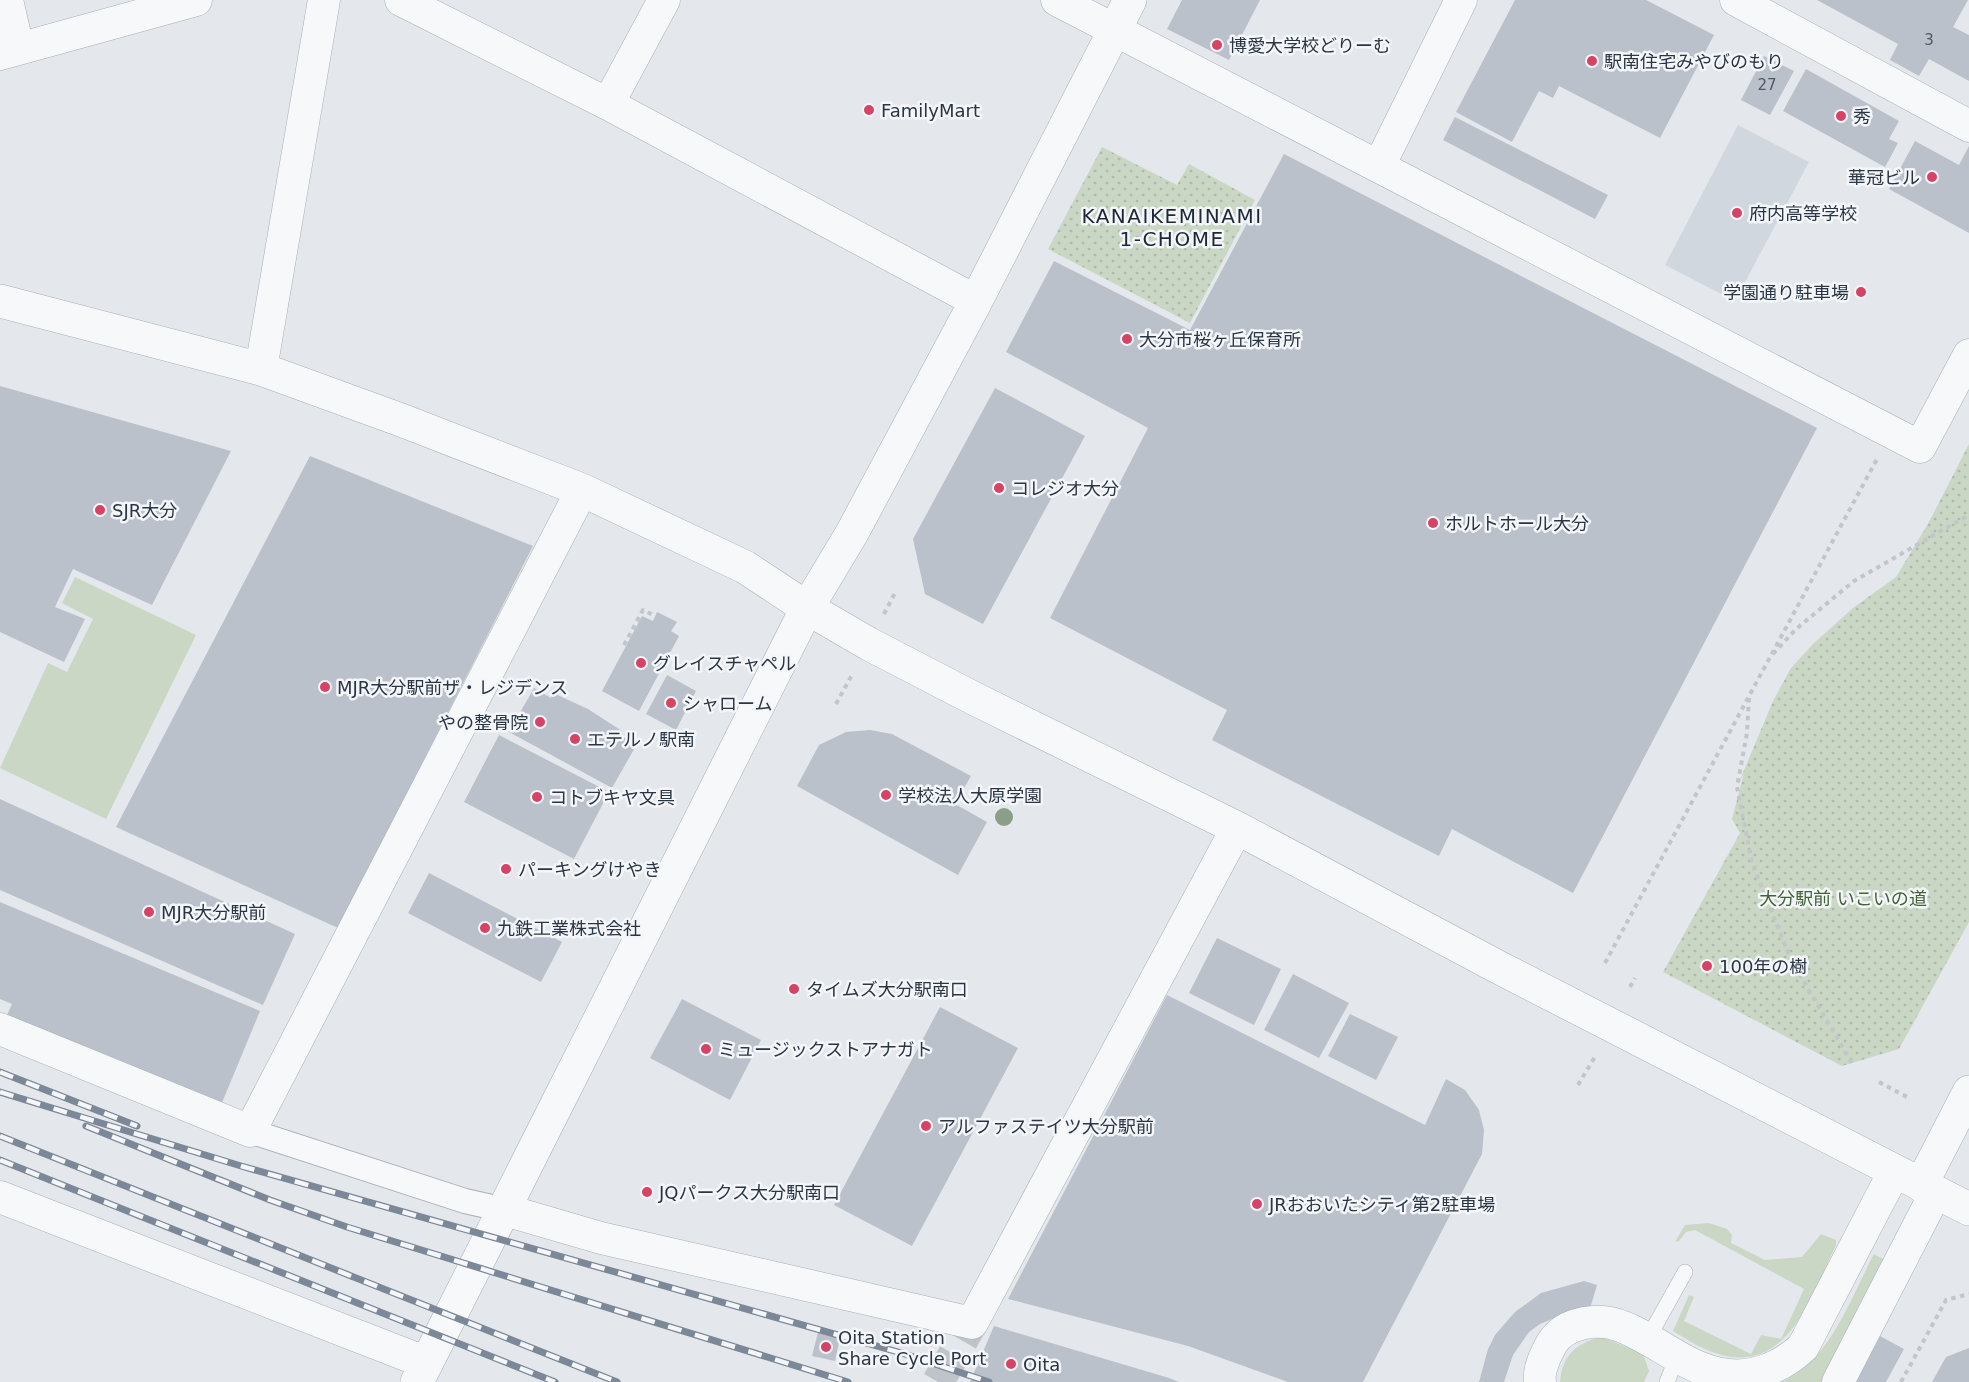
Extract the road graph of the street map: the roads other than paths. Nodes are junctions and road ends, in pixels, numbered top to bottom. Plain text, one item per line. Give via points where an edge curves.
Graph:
1 (7, 0) edge
2 (196, 0) edge
3 (324, 0) edge
4 (401, 0) edge
5 (664, 0) edge
6 (1057, 0) edge
7 (1130, 0) edge
8 (1461, 0) edge
9 (1736, 0) edge
10 (1117, 30) junction
11 (9, 51) edge
12 (608, 104) junction
13 (1969, 126) edge
14 (1378, 166) junction
15 (0, 301) edge
16 (976, 301) junction
17 (1969, 355) edge
18 (261, 369) junction
19 (582, 490) junction
20 (807, 608) junction
21 (1237, 828) junction
22 (0, 1029) edge
23 (1969, 1092) edge
24 (250, 1131) junction
25 (1917, 1183) junction
26 (0, 1197) edge
27 (1969, 1209) edge
28 (505, 1210) junction
29 (1685, 1272) dead end
30 (1647, 1340) junction
31 (1672, 1370) edge
32 (422, 1372) edge
33 (1540, 1382) edge
34 (1838, 1382) edge

1 - 11 street
2 - 11 street
3 - 18 street
4 - 12 street
5 - 12 street
6 - 10 street
7 - 10 street
8 - 14 street
9 - 13 street
10 - 14 street
10 - 16 street
12 - 16 street
14 - 17 street via 1920,447
15 - 18 street
16 - 20 street via 852,533
18 - 19 street
19 - 20 street via 745,567
19 - 24 street
20 - 21 street via 975,699
20 - 28 street
21 - 25 street
21 - 28 street via 972,1323 601,1238
22 - 24 street
23 - 25 street
24 - 28 street via 465,1201
25 - 27 street
25 - 31 street via 1803,1347 1788,1361 1762,1372 1729,1375
25 - 34 street
26 - 32 street
28 - 32 street
29 - 30 lane
30 - 31 street
30 - 33 street via 1623,1326 1601,1322 1568,1329 1554,1341 1545,1357

